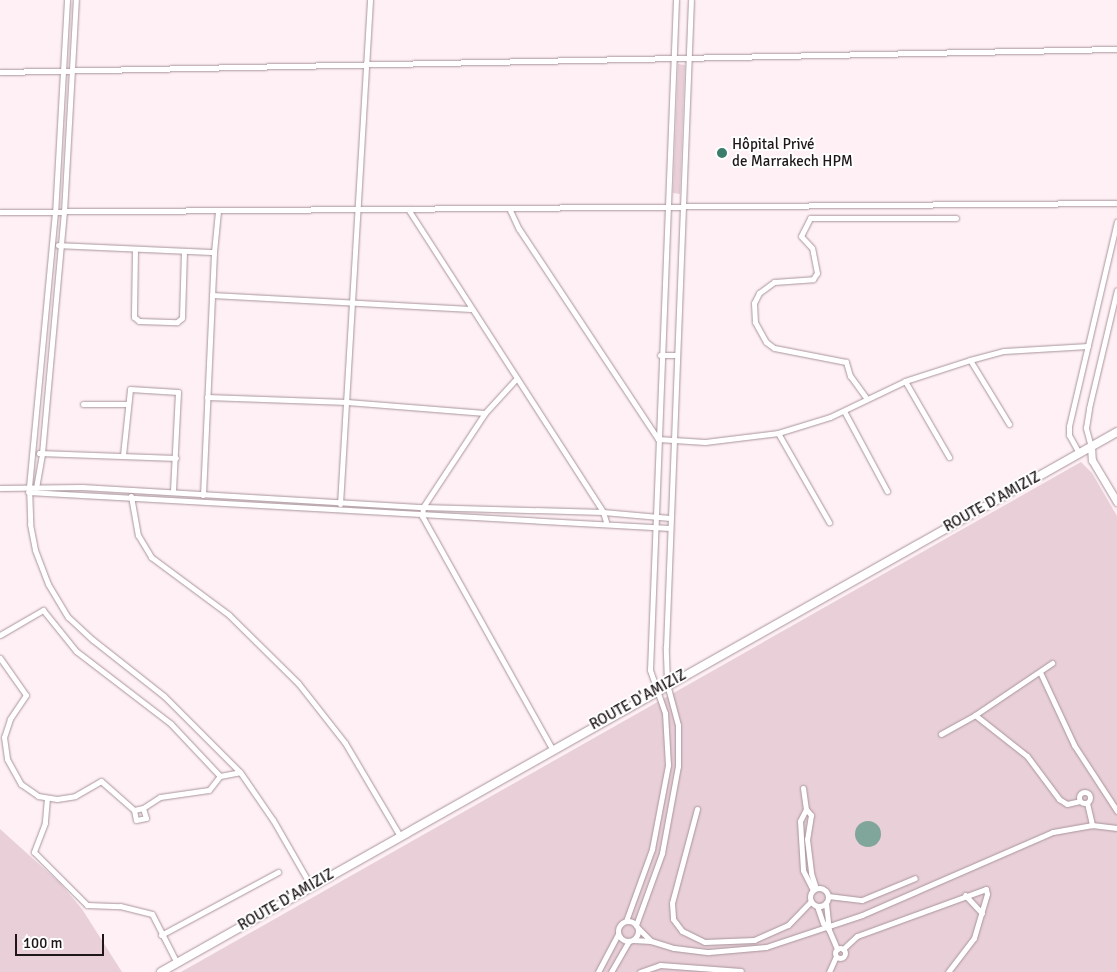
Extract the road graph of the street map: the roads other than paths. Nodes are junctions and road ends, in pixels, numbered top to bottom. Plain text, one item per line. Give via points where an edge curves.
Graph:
1 (67, 0) edge
2 (76, 0) edge
3 (370, 0) edge
4 (676, 0) edge
5 (691, 0) edge
6 (1117, 49) edge
7 (674, 57) junction
8 (689, 57) junction
9 (366, 65) junction
10 (74, 70) junction
11 (64, 71) junction
12 (0, 72) edge
13 (1117, 203) edge
14 (667, 207) junction
15 (681, 207) junction
16 (510, 208) junction
17 (408, 209) junction
18 (360, 210) junction
19 (218, 211) junction
20 (0, 212) edge
21 (55, 212) junction
22 (64, 212) junction
23 (956, 218) dead end
24 (1117, 222) edge
25 (52, 244) junction
26 (59, 245) junction
27 (135, 250) junction
28 (184, 251) junction
29 (214, 252) junction
30 (1117, 290) edge
31 (212, 295) junction
32 (352, 303) junction
33 (471, 309) junction
34 (1088, 346) junction
35 (660, 355) junction
36 (676, 355) junction
37 (970, 360) junction
38 (516, 379) junction
39 (905, 381) junction
40 (207, 397) junction
41 (867, 399) junction
42 (347, 402) junction
43 (84, 404) dead end
44 (127, 404) junction
45 (844, 411) junction
46 (485, 413) junction
47 (1009, 424) dead end
48 (1117, 432) edge
49 (778, 433) junction
50 (658, 439) junction
51 (674, 441) junction
52 (1090, 447) junction
53 (34, 452) junction
54 (42, 453) junction
55 (1079, 453) junction
56 (123, 455) junction
57 (949, 457) dead end
58 (176, 458) junction
59 (1092, 460) junction
60 (29, 486) junction
61 (36, 486) junction
62 (0, 488) edge
63 (23, 489) junction
64 (131, 490) junction
65 (887, 491) dead end
66 (173, 492) junction
67 (203, 494) junction
68 (32, 495) junction
69 (131, 498) junction
70 (203, 501) junction
71 (340, 501) junction
72 (1117, 502) edge
73 (423, 507) junction
74 (340, 510) junction
75 (603, 512) junction
76 (422, 516) junction
77 (658, 517) junction
78 (670, 518) junction
79 (606, 522) junction
80 (829, 522) dead end
81 (657, 527) junction
82 (670, 528) junction
83 (0, 635) edge
84 (0, 658) edge
85 (1052, 663) dead end
86 (1040, 672) junction
87 (667, 684) junction
88 (656, 690) junction
89 (975, 715) junction
90 (940, 734) dead end
91 (552, 749) junction
92 (240, 772) junction
93 (220, 776) junction
94 (1100, 787) junction
95 (802, 788) dead end
96 (1090, 795) junction
97 (47, 798) junction
98 (1080, 800) junction
99 (1087, 803) junction
100 (143, 808) junction
101 (697, 809) dead end
102 (806, 809) junction
103 (134, 810) junction
104 (1117, 811) edge
105 (1092, 825) junction
106 (1117, 828) edge
107 (400, 836) junction
108 (278, 872) dead end
109 (915, 878) dead end
110 (311, 886) junction
111 (815, 889) junction
112 (965, 895) junction
113 (828, 896) junction
114 (811, 901) junction
115 (826, 902) junction
116 (818, 906) junction
117 (982, 913) junction
118 (626, 920) junction
119 (637, 926) junction
120 (828, 929) junction
121 (618, 934) junction
122 (161, 935) junction
123 (630, 941) junction
124 (651, 941) junction
125 (836, 949) junction
126 (844, 949) junction
127 (836, 956) junction
128 (177, 963) junction
129 (741, 971) edge
130 (162, 972) edge
131 (598, 972) edge
132 (611, 972) edge
133 (640, 972) edge
134 (829, 972) edge
135 (948, 972) edge

1 - 11 street
2 - 10 street
3 - 9 street
4 - 7 street
5 - 8 street
6 - 8 street
7 - 8 street
7 - 9 street
7 - 14 street
8 - 15 street
9 - 10 street
9 - 18 street
10 - 11 street
10 - 22 street
11 - 12 street
11 - 21 street
13 - 15 street
14 - 15 street
14 - 16 street
14 - 35 street
15 - 36 street
16 - 17 street
16 - 50 street via 519,229
17 - 18 street
17 - 33 street
18 - 19 street
18 - 32 street
19 - 22 street
19 - 29 street
20 - 21 street
21 - 22 street
21 - 25 street
22 - 26 street
23 - 41 street via 810,218 801,236 812,248 817,273 813,279 774,282 759,293 754,303 755,322 766,342 774,348 846,362 850,376
24 - 34 street
25 - 26 street
25 - 53 street
26 - 27 street
26 - 54 street
27 - 28 street
27 - 28 street via 134,317 139,321 168,322 178,322 182,318
28 - 29 street
29 - 31 street
30 - 52 street via 1088,408 1086,428
31 - 32 street
31 - 40 street
32 - 33 street
32 - 42 street
33 - 38 street
34 - 37 street via 1004,351
34 - 55 street via 1068,435
35 - 36 street
35 - 50 street
36 - 51 street
37 - 39 street
37 - 47 street
38 - 46 street
38 - 75 street
39 - 41 street
39 - 57 street
40 - 42 street
40 - 67 street
41 - 45 street
42 - 46 street
42 - 71 street
43 - 44 street
44 - 56 street
44 - 58 street via 132,388 178,392
45 - 49 street
45 - 65 street
46 - 73 street
48 - 52 main road, ROUTE D'AMIZIZ
49 - 51 street via 732,440
49 - 80 street
50 - 51 street
50 - 77 street
51 - 78 street
52 - 55 main road, ROUTE D'AMIZIZ
52 - 59 street
53 - 54 street
53 - 60 street
54 - 56 street
54 - 61 street
55 - 59 street
55 - 87 main road, ROUTE D'AMIZIZ
56 - 58 street
58 - 66 street
59 - 72 street
60 - 61 street
60 - 63 street
60 - 68 street
61 - 64 street
61 - 68 street
62 - 63 street
63 - 68 street
64 - 66 street
64 - 69 street
66 - 67 street
67 - 70 street
67 - 71 street
68 - 69 street
68 - 92 street via 30,518 35,550 48,584 68,617 164,696
69 - 70 street
69 - 107 street via 138,535 152,557 229,615 298,683 345,744
70 - 74 street
71 - 73 street
71 - 74 street
73 - 75 street
73 - 76 street
74 - 76 street
75 - 77 street
75 - 79 street
76 - 79 street
76 - 91 street
77 - 78 street
77 - 81 street
78 - 82 street
79 - 81 street
81 - 82 street
81 - 88 street via 650,670
82 - 87 street
83 - 93 street via 43,610 76,651 171,724
84 - 97 street via 26,695 6,727 6,759 21,784
85 - 86 street
86 - 89 street
86 - 94 street via 1070,738
87 - 88 main road, ROUTE D'AMIZIZ
87 - 119 street via 680,744 674,796 656,872
88 - 91 main road, ROUTE D'AMIZIZ
88 - 118 street via 667,728 664,794 646,868
89 - 90 street
89 - 98 street via 1027,756 1059,799 1067,804
91 - 107 main road, ROUTE D'AMIZIZ
92 - 93 street
92 - 110 street via 273,820
93 - 100 street via 209,790 160,797
94 - 96 street
94 - 104 street
95 - 102 street
96 - 98 street via 1082,793
96 - 99 street
97 - 103 street via 75,796 101,781
97 - 122 street via 45,823 34,852 88,905 148,912
98 - 99 street
99 - 105 street
100 - 103 street
100 - 103 street via 146,818 139,821 133,817
101 - 114 street via 672,903 672,919 682,931 705,942 754,940 788,925
102 - 111 street via 811,815 807,838
102 - 111 street via 800,821 803,870
105 - 106 street
105 - 120 street via 1053,832
107 - 110 main road, ROUTE D'AMIZIZ
108 - 122 street
109 - 113 street via 862,900
110 - 128 main road, ROUTE D'AMIZIZ
111 - 113 street via 822,889
111 - 114 street
112 - 117 street
112 - 117 street via 986,889 988,894
112 - 126 street via 857,936
113 - 115 street
114 - 116 street
115 - 116 street
115 - 120 street
116 - 120 street
117 - 135 street via 970,947
118 - 119 street
118 - 121 street via 618,927
119 - 123 street
119 - 124 street
120 - 124 street via 766,947 734,951 690,951
120 - 125 street
121 - 123 street
121 - 131 street
122 - 128 street
123 - 124 street
123 - 132 street
125 - 126 street
125 - 127 street
126 - 127 street via 843,956
127 - 134 street
128 - 130 main road, ROUTE D'AMIZIZ
129 - 133 street via 660,965

